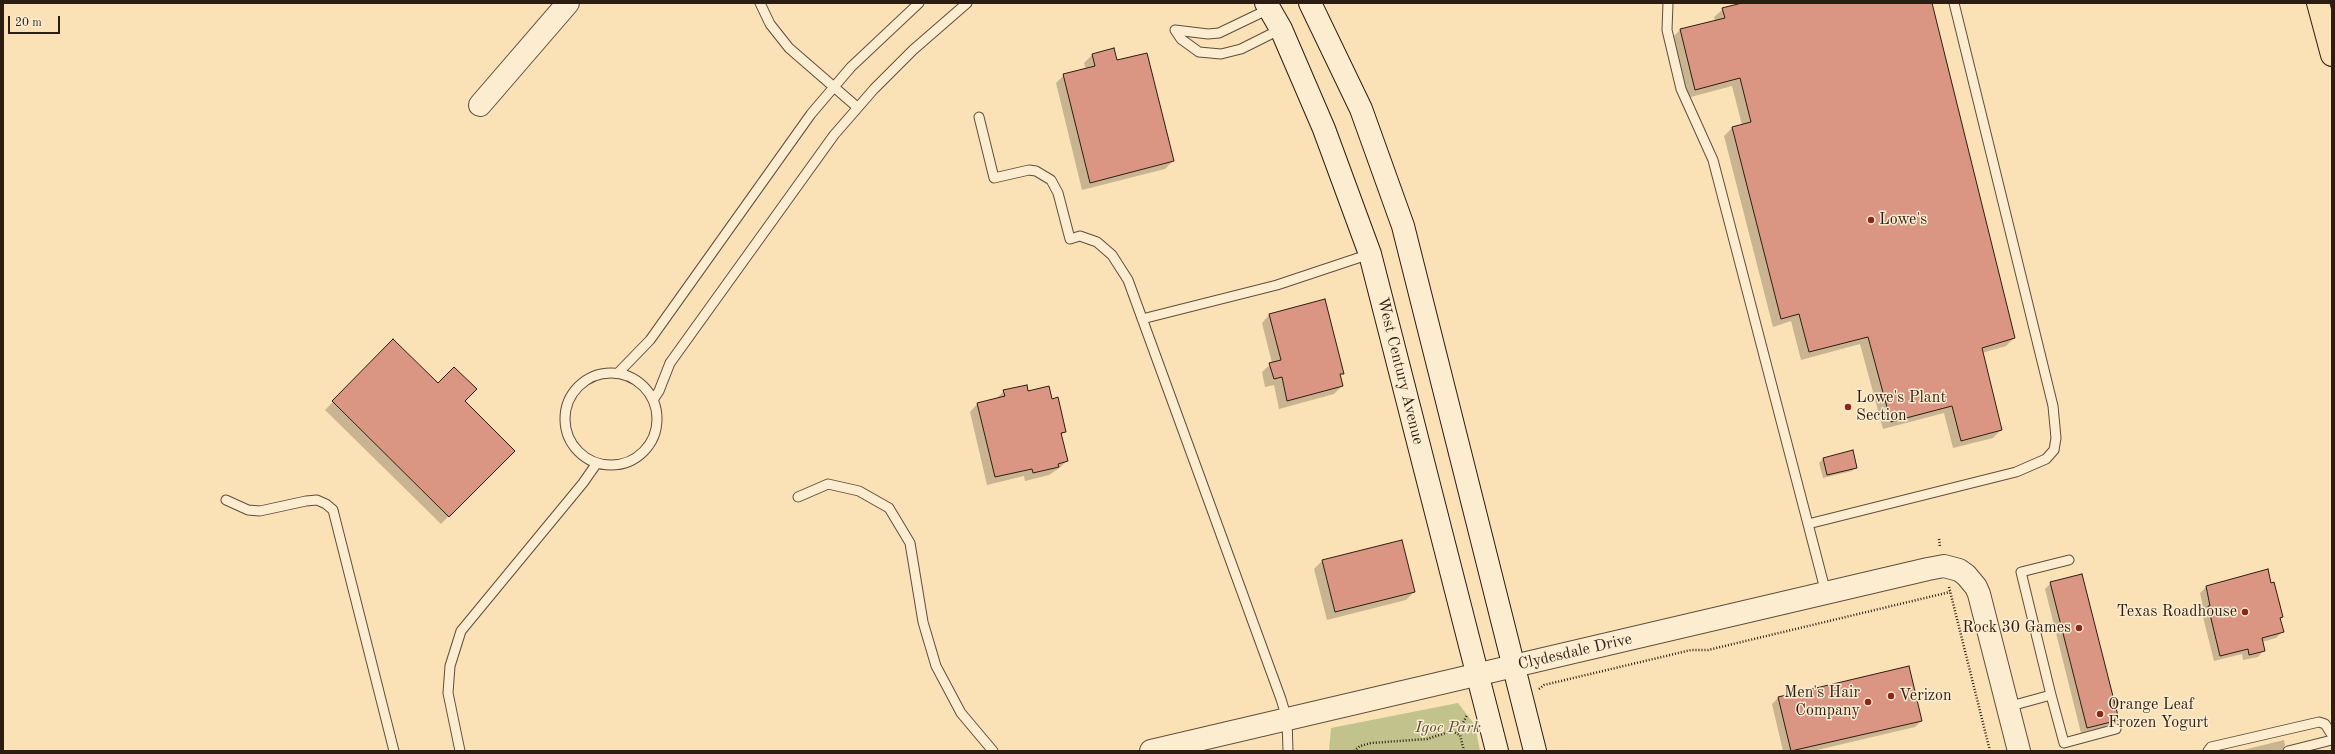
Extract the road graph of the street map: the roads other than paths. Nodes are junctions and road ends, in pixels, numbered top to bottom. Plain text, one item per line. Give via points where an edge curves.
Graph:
1 (568, 3) edge
2 (760, 3) edge
3 (919, 3) edge
4 (967, 3) edge
5 (1310, 3) edge
6 (1954, 3) edge
7 (2318, 3) edge
8 (1672, 4) edge
9 (1268, 6) edge
10 (1280, 29) junction
11 (2332, 55) edge
12 (834, 87) junction
13 (480, 105) dead end
14 (857, 107) junction
15 (979, 117) dead end
16 (1370, 254) junction
17 (1142, 319) junction
18 (618, 373) junction
19 (653, 400) junction
20 (597, 463) junction
21 (798, 497) dead end
22 (226, 500) dead end
23 (1808, 524) junction
24 (2069, 560) dead end
25 (1826, 593) junction
26 (1515, 666) junction
27 (1478, 674) junction
28 (2051, 696) junction
29 (2007, 707) junction
30 (1287, 719) junction
31 (2116, 729) dead end
32 (2332, 735) edge
33 (2332, 740) edge
34 (394, 751) edge
35 (460, 751) edge
36 (993, 751) edge
37 (1152, 751) edge
38 (1288, 751) edge
39 (1497, 751) edge
40 (1535, 751) edge
41 (2019, 751) edge
42 (2208, 751) edge
43 (2288, 751) edge

1 - 13 main road
2 - 12 lane via 778,36
3 - 12 lane via 872,46
4 - 14 lane via 913,50
5 - 26 main road via 1361,109 1403,226
6 - 23 lane via 2053,406 2056,438 2054,450 2046,460 2016,472
7 - 11 highway
8 - 23 lane via 1667,30 1682,89 1713,160
9 - 10 main road, West Century Avenue
9 - 10 lane via 1219,33 1175,30 1181,39 1199,52 1221,54 1241,50
10 - 16 main road, West Century Avenue via 1324,129
12 - 14 lane
12 - 18 lane via 786,148 650,340
14 - 19 lane via 814,162 670,363 660,391
15 - 17 lane via 994,178 1029,170 1051,180 1058,193 1070,239 1080,236 1090,238 1112,255 1128,280
16 - 17 lane via 1276,285
16 - 27 main road, West Century Avenue
17 - 30 lane
18 - 19 lane via 639,382
18 - 20 lane via 603,373 589,378 577,388 569,400 565,415 566,431 573,445 583,456
19 - 20 lane via 657,415 656,430 650,444 640,455 627,463
20 - 35 lane via 461,631 450,666 448,693
21 - 36 lane via 828,484 859,490 889,508 910,543 923,622 936,666 961,713
22 - 34 lane via 248,510 260,511 317,500 333,510
23 - 25 lane
24 - 28 lane via 2021,572
25 - 26 main road, Clydesdale Drive
25 - 29 main road, Clydesdale Drive via 1944,566 1959,570 1976,587
26 - 27 main road, Clydesdale Drive
26 - 40 main road
27 - 30 main road, Clydesdale Drive
27 - 39 main road, West Century Avenue
28 - 29 lane
28 - 31 lane via 2064,743
29 - 41 main road
30 - 37 main road, Clydesdale Drive
30 - 38 lane
32 - 42 lane via 2325,724 2319,722 2211,747
33 - 43 lane

